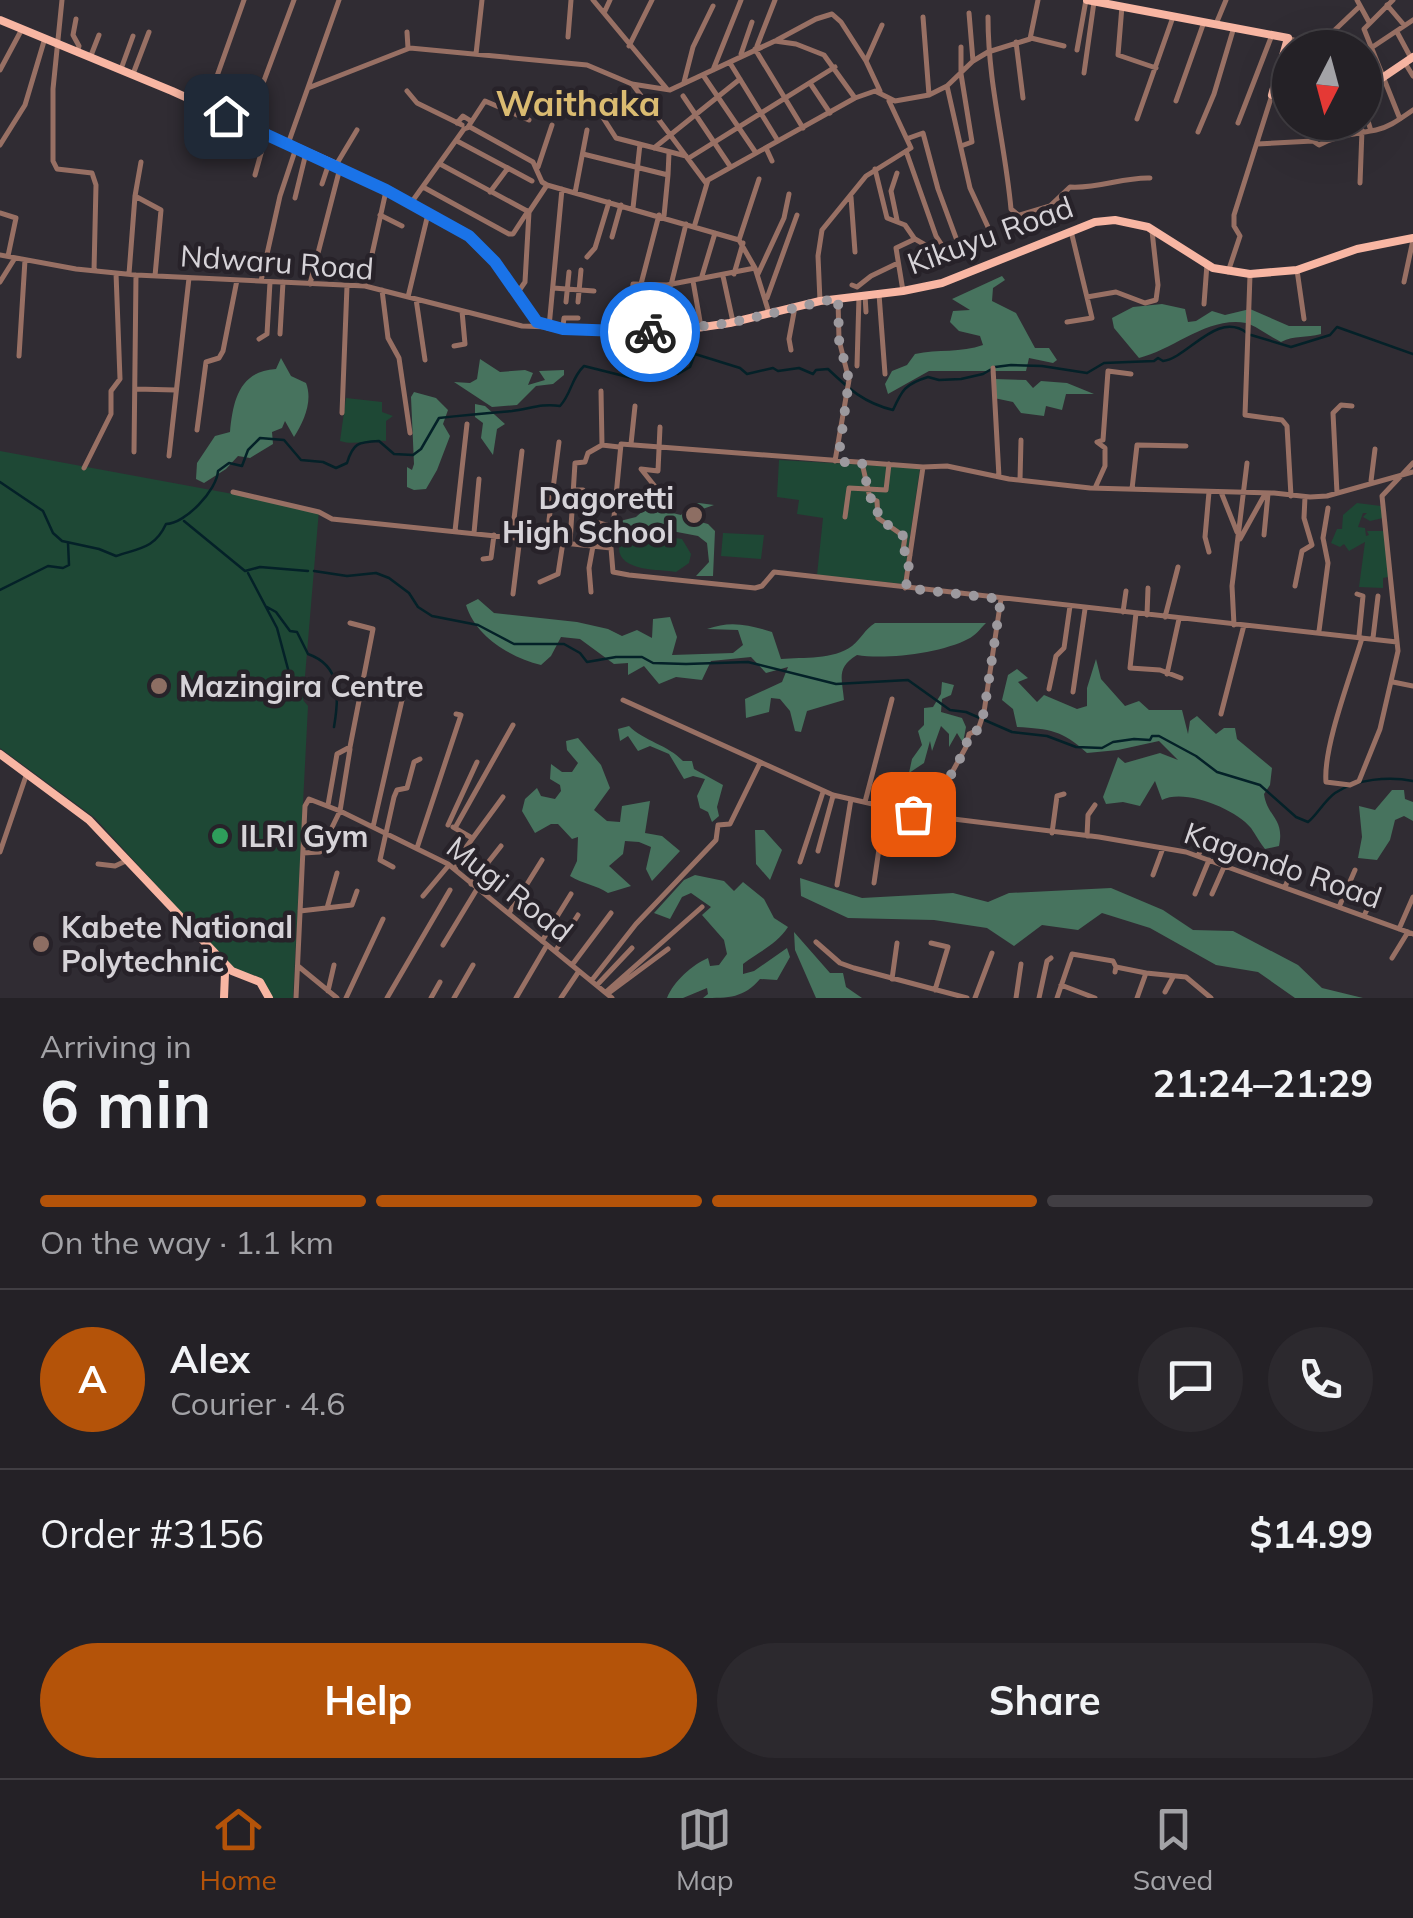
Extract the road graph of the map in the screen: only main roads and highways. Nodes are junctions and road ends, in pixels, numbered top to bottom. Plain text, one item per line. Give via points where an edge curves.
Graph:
1 (1089, 1) edge
2 (0, 20) edge
3 (1272, 35) edge
4 (1410, 59) edge
5 (1382, 78) edge
6 (1413, 239) edge
7 (0, 754) edge
8 (212, 951) junction
9 (243, 977) junction
10 (225, 994) edge
11 (269, 998) edge

1 - 3 main road
2 - 6 main road, Kikuyu Road via 292,146 461,230 480,244 533,318 549,327 670,331 903,291 1095,222 1132,222 1207,264 1264,277
4 - 5 main road
7 - 8 main road via 76,809
8 - 9 main road
8 - 10 main road via 226,972
9 - 10 main road
9 - 11 main road via 264,986

